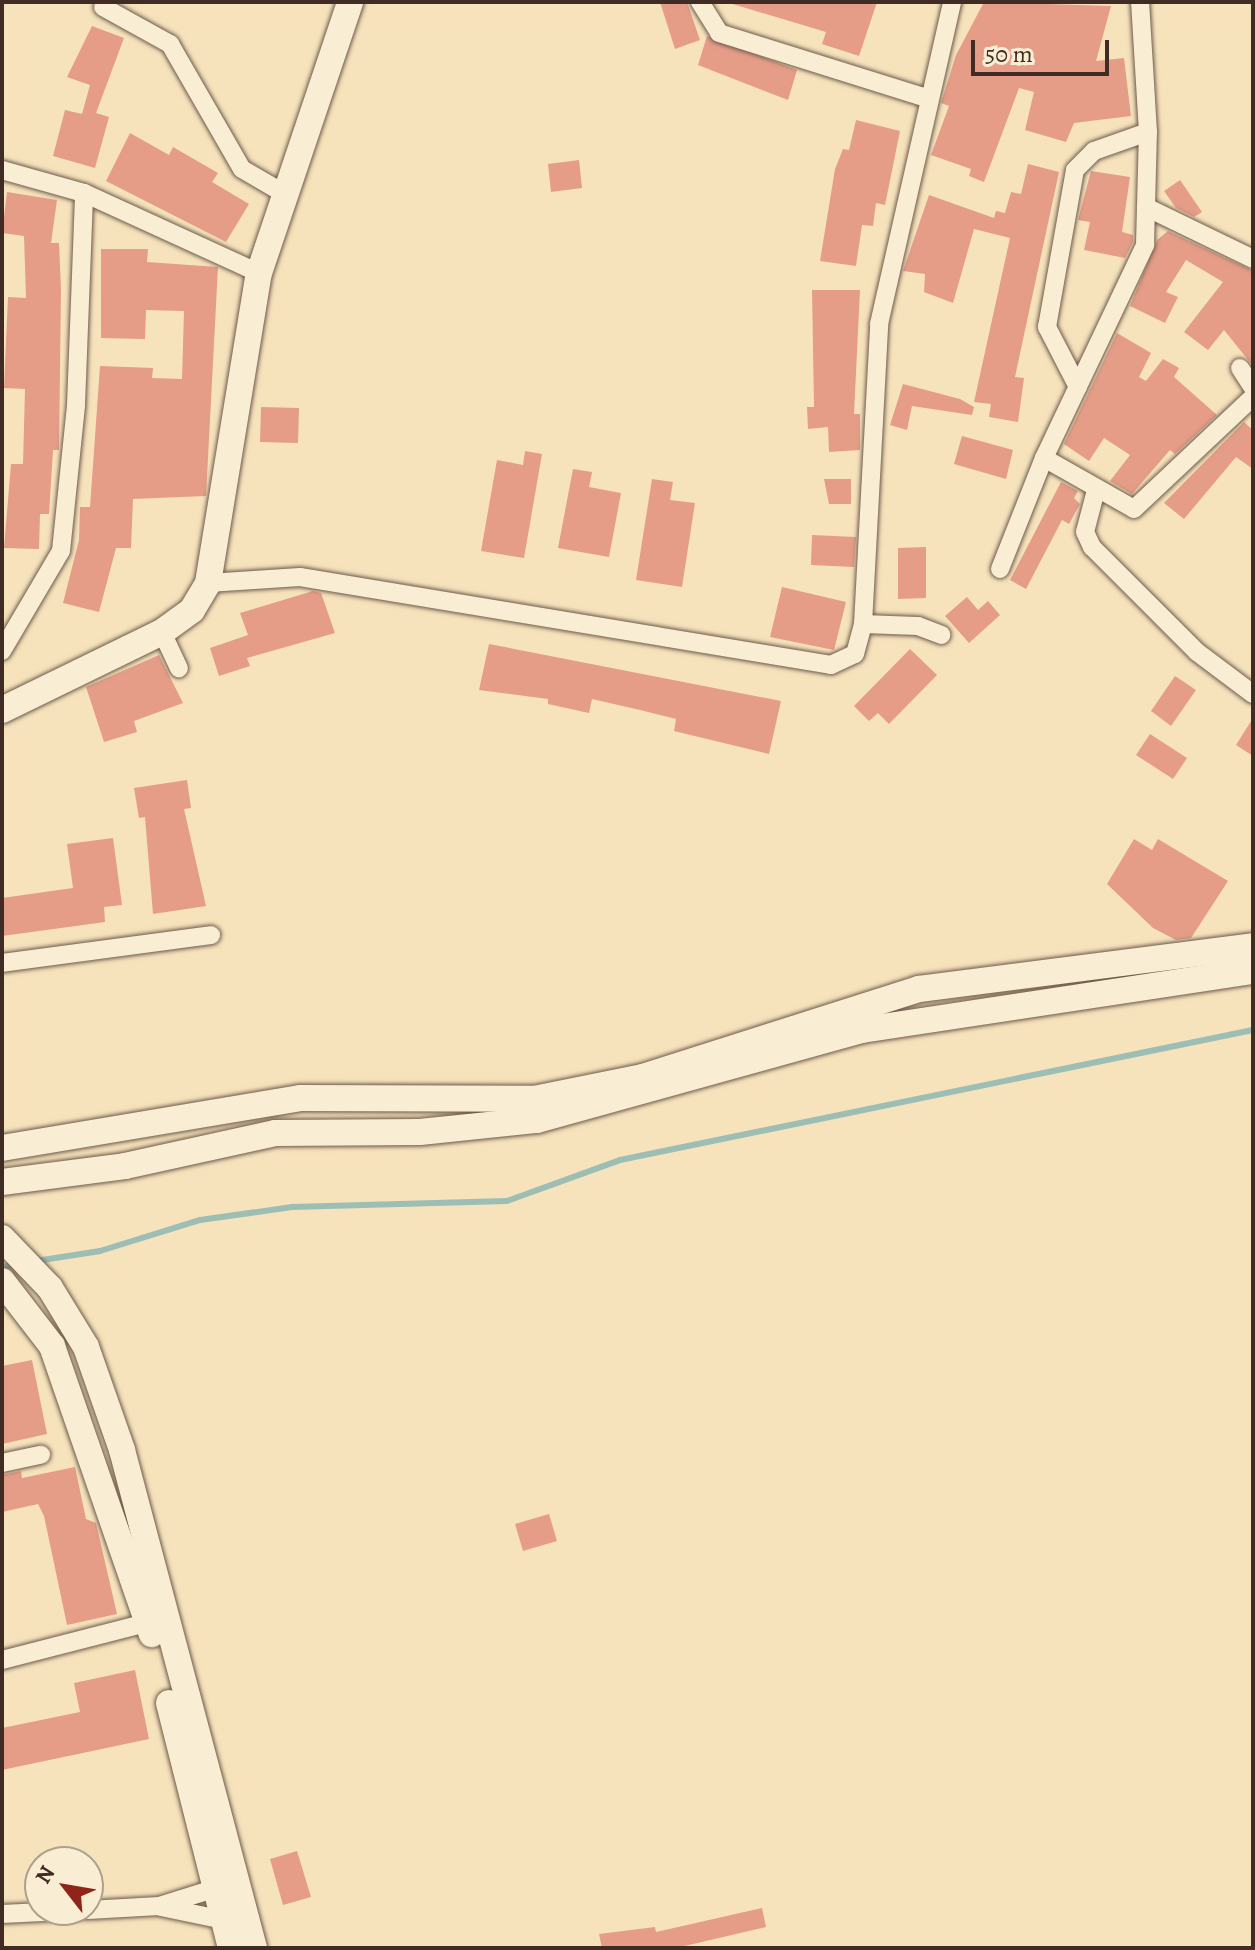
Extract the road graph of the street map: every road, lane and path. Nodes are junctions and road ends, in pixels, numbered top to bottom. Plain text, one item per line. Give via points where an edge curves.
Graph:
1 (350, 2) edge
2 (700, 2) edge
3 (952, 2) edge
4 (1140, 2) edge
5 (103, 7) dead end
6 (927, 98) junction
7 (1148, 132) junction
8 (2, 170) edge
9 (84, 193) junction
10 (285, 194) junction
11 (1146, 207) junction
12 (1253, 259) edge
13 (259, 273) junction
14 (1240, 368) dead end
15 (1078, 387) junction
16 (1253, 388) edge
17 (1253, 397) edge
18 (1044, 458) junction
19 (1096, 490) junction
20 (1000, 569) dead end
21 (208, 583) junction
22 (863, 624) junction
23 (162, 632) junction
24 (941, 635) dead end
25 (2, 651) edge
26 (179, 668) dead end
27 (1253, 694) edge
28 (2, 710) edge
29 (211, 935) dead end
30 (1253, 946) edge
31 (2, 963) edge
32 (1253, 971) edge
33 (2, 1148) edge
34 (2, 1182) edge
35 (2, 1238) edge
36 (6, 1286) edge
37 (41, 1455) dead end
38 (2, 1463) edge
39 (157, 1620) junction
40 (2, 1660) edge
41 (226, 1886) junction
42 (159, 1906) junction
43 (104, 1909) edge
44 (24, 1913) edge
45 (2, 1914) edge
46 (235, 1922) junction
47 (231, 1948) edge
48 (254, 1948) edge

1 - 10 main road
2 - 6 street via 719,33
3 - 6 street
4 - 7 street
5 - 10 street via 170,44 242,169
6 - 22 street via 879,324
7 - 11 street
7 - 15 street via 1094,151 1075,170 1047,327
8 - 9 street
9 - 13 street
9 - 25 street via 76,405 61,551
10 - 13 main road
11 - 12 street
11 - 15 street via 1145,245
13 - 21 main road
14 - 16 street
15 - 18 street
17 - 19 street via 1142,504 1126,509
18 - 19 street
18 - 20 street
19 - 27 street via 1085,532 1092,547 1197,652
21 - 22 street via 300,577 831,665 855,654
21 - 23 main road via 192,610
22 - 24 street via 918,626
23 - 26 street
23 - 28 main road
29 - 31 street
30 - 33 main road via 919,989 643,1077 534,1099 300,1098
32 - 34 main road via 862,1030 537,1120 420,1132 275,1133 125,1166
35 - 39 main road via 50,1288 86,1347 122,1450
36 - 39 main road via 52,1346
37 - 38 street
39 - 40 street
39 - 41 main road
41 - 42 street
41 - 46 main road
42 - 43 street
42 - 46 street
44 - 45 street
46 - 47 main road
46 - 48 main road

